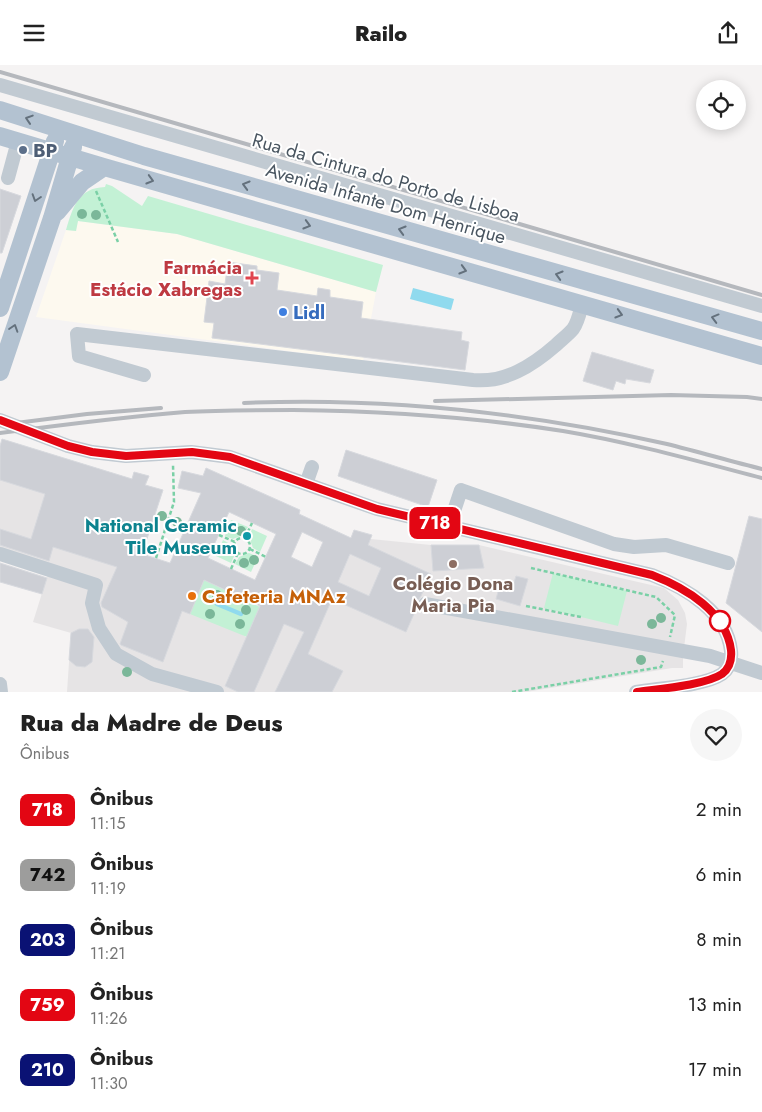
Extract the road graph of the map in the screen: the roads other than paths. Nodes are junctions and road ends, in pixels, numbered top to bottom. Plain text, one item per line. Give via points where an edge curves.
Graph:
1 (0, 85) edge
2 (0, 110) edge
3 (58, 129) junction
4 (77, 135) junction
5 (0, 136) edge
6 (18, 141) junction
7 (51, 151) junction
8 (70, 157) junction
9 (104, 167) junction
10 (8, 179) dead end
11 (52, 218) junction
12 (9, 279) junction
13 (28, 285) junction
14 (582, 304) junction
15 (762, 306) edge
16 (0, 308) edge
17 (762, 331) edge
18 (762, 355) edge
19 (0, 372) edge
20 (144, 375) dead end
21 (0, 420) edge
22 (312, 467) dead end
23 (306, 484) junction
24 (449, 526) junction
25 (0, 554) edge
26 (728, 563) dead end
27 (425, 604) dead end
28 (731, 662) junction
29 (762, 673) edge
30 (0, 684) edge
31 (668, 690) edge
32 (1, 692) edge
33 (217, 692) edge
34 (636, 692) edge

1 - 15 street, Rua da Cintura do Porto de Lisboa
3 -> 2 main road, Avenida Infante Dom Henrique
3 - 4 main road, Avenida Infante Dom Henrique
3 - 7 main road
4 - 8 main road
17 -> 4 main road, Avenida Infante Dom Henrique
5 - 6 main road
6 - 7 main road
6 - 10 street
7 - 8 main road
7 -> 12 main road
8 - 9 main road
8 - 11 main road
9 - 11 main road via 82,182
9 -> 14 main road
11 - 13 main road
12 - 13 main road
12 - 16 main road
19 -> 13 main road
14 -> 18 main road
14 - 20 street via 573,329 552,348 518,372 488,380 77,334 79,356
21 - 23 street via 92,452 126,456 208,453 230,457
22 - 23 street
23 - 24 street via 377,509
24 - 26 street via 461,490 614,544 634,547 666,545
24 - 28 street via 665,580 705,605 720,621 729,640
25 - 33 street via 96,585 92,603 99,628 116,654 152,674
27 - 28 street via 668,647
28 - 29 street
28 - 31 street via 728,669 715,677
30 - 32 street
31 - 34 street

